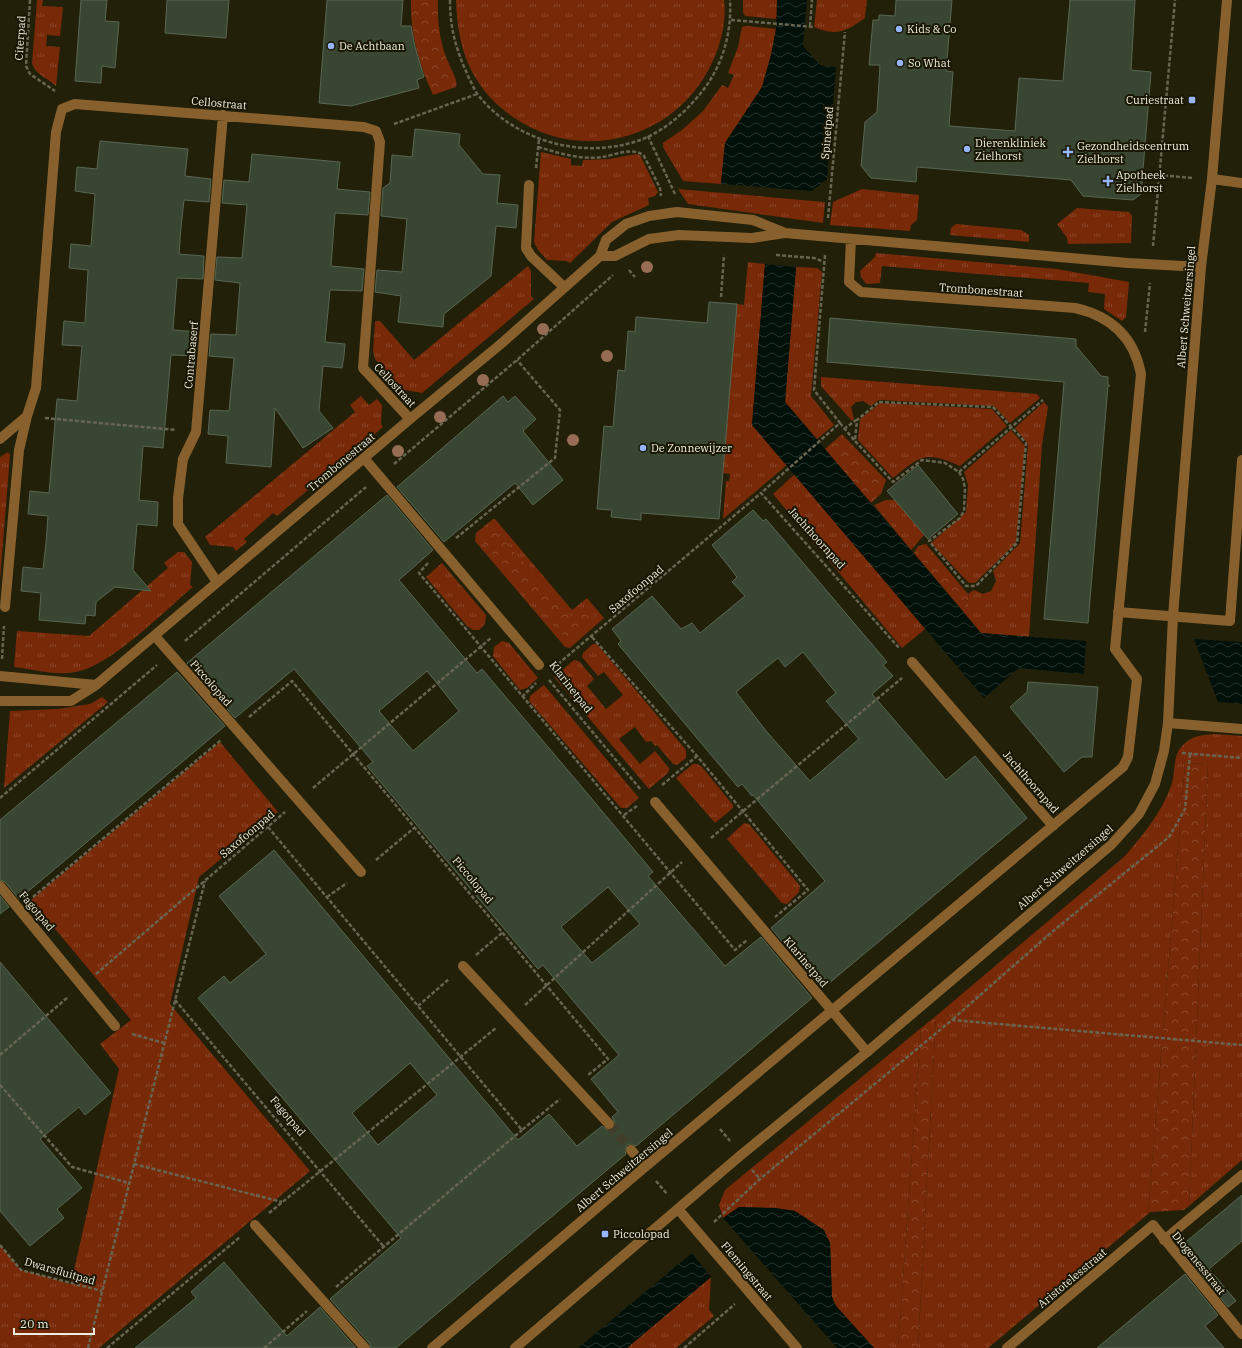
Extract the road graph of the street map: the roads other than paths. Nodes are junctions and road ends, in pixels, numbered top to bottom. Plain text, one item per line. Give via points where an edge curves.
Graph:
1 (1227, 0) edge
2 (223, 116) junction
3 (1212, 179) junction
4 (1242, 183) edge
5 (529, 184) road end
6 (785, 233) junction
7 (851, 238) junction
8 (600, 256) junction
9 (1201, 267) junction
10 (564, 287) junction
11 (1138, 357) joint
12 (27, 416) junction
13 (410, 419) junction
14 (0, 439) edge
15 (364, 458) junction
16 (1242, 460) edge
17 (217, 582) junction
18 (5, 607) road end
19 (1118, 612) junction
20 (1173, 616) junction
21 (155, 636) junction
22 (912, 662) road end
23 (539, 666) road end
24 (0, 676) edge
25 (96, 685) junction
26 (0, 701) edge
27 (1168, 723) junction
28 (1242, 729) edge
29 (655, 802) road end
30 (1053, 826) junction
31 (361, 872) dead end
32 (0, 886) edge
33 (463, 966) dead end
34 (832, 1011) junction
35 (115, 1026) dead end
36 (867, 1052) junction
37 (609, 1124) tunnel mouth
38 (631, 1150) tunnel mouth
39 (645, 1167) junction
40 (1242, 1175) edge
41 (678, 1209) junction
42 (255, 1225) dead end
43 (1153, 1225) joint
44 (1164, 1240) junction
45 (1242, 1334) edge
46 (365, 1348) edge
47 (432, 1348) edge
48 (515, 1348) edge
49 (797, 1348) edge
50 (1007, 1348) edge

1 - 3 street, Albert Schweitzersingel
2 - 12 street, Cellostraat via 75,104 62,108 56,132 36,388
2 - 13 street, Cellostraat via 364,127 376,131 380,142 363,368
2 - 17 street, Contrabaserf via 196,432 183,459 178,498 178,524
3 - 4 street
3 - 9 street, Albert Schweitzersingel
5 - 10 street via 526,248 531,256
6 - 7 street, Trombonestraat
6 - 8 street, Trombonestraat via 752,238 679,235 649,239 615,256
6 - 8 street, Trombonestraat via 753,220 677,212 659,214 626,224 606,240
7 - 9 street, Trombonestraat
7 - 11 street, Trombonestraat via 849,282 861,292 1075,308 1092,312 1108,320 1122,333
8 - 10 street, Trombonestraat
9 - 20 street, Albert Schweitzersingel
10 - 13 street, Trombonestraat via 502,344
11 - 19 street, Albert Schweitzersingel via 1141,374
12 - 14 street
12 - 18 street via 19,450
13 - 15 street, Trombonestraat
15 - 17 street, Trombonestraat
15 - 23 street, Klarinetpad
16 - 20 street via 1230,621
17 - 21 street, Trombonestraat
19 - 20 street
19 - 30 street, Albert Schweitzersingel via 1116,649 1137,679 1128,757 1123,767
20 - 27 street, Albert Schweitzersingel
21 - 25 street, Trombonestraat
21 - 31 street, Piccolopad
22 - 30 street, Jachthoornpad
24 - 25 street
25 - 26 street, Trombonestraat via 71,701
27 - 28 street
27 - 36 street, Albert Schweitzersingel via 1155,784 1139,814 1111,845
29 - 34 street, Klarinetpad
30 - 34 street, Albert Schweitzersingel
32 - 35 street, Fagotpad
33 - 37 street via 573,1088
34 - 36 street
34 - 39 street, Albert Schweitzersingel
36 - 41 street, Albert Schweitzersingel
38 - 39 street
39 - 47 street, Albert Schweitzersingel
40 - 44 street
41 - 48 street, Albert Schweitzersingel
41 - 49 street, Flemingstraat
42 - 46 street
43 - 44 street, Diogenesstraat
43 - 50 street, Aristotelesstraat
44 - 45 street, Diogenesstraat

